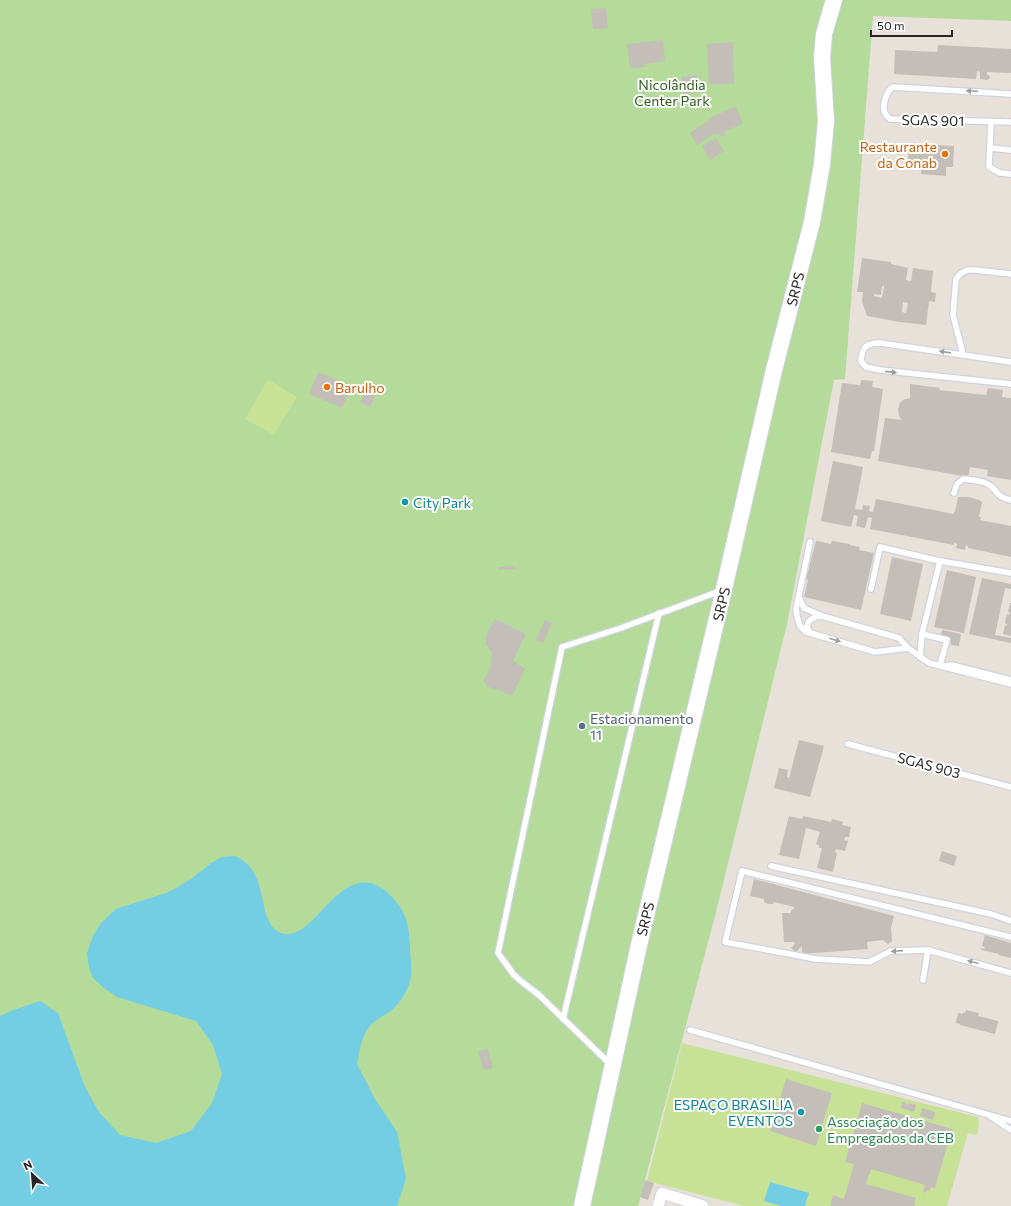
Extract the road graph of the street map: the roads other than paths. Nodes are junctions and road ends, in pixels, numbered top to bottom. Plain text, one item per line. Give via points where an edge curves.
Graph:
1 (834, 0) edge
2 (1011, 94) edge
3 (991, 122) junction
4 (1011, 122) edge
5 (990, 148) junction
6 (1011, 150) edge
7 (1011, 174) edge
8 (1011, 274) edge
9 (963, 354) junction
10 (1011, 362) edge
11 (1011, 384) edge
12 (954, 493) dead end
13 (1011, 500) edge
14 (810, 542) dead end
15 (940, 561) junction
16 (1011, 574) edge
17 (724, 589) junction
18 (871, 589) dead end
19 (799, 598) junction
20 (659, 613) junction
21 (822, 616) junction
22 (810, 633) junction
23 (922, 634) junction
24 (908, 648) junction
25 (920, 657) junction
26 (941, 666) junction
27 (1011, 680) edge
28 (1011, 684) edge
29 (848, 744) dead end
30 (1011, 786) edge
31 (771, 866) dead end
32 (1011, 921) edge
33 (1011, 937) edge
34 (928, 950) junction
35 (1011, 973) edge
36 (923, 980) dead end
37 (563, 1019) junction
38 (690, 1030) dead end
39 (613, 1067) junction
40 (987, 1115) junction
41 (1011, 1120) edge
42 (1011, 1130) edge
43 (582, 1206) edge
44 (658, 1206) edge
45 (703, 1206) edge

1 - 17 main road, SRPS via 824,34 822,58 826,121 812,222 774,370
2 -> 3 lane, SGAS 901 via 893,87 886,94 884,111 890,119
3 - 4 lane, SGAS 901
3 - 5 lane
5 - 6 lane
5 - 7 lane via 990,167 1000,173
8 - 9 lane via 968,270 956,279 953,315
9 - 10 lane
9 -> 11 lane via 871,343 866,346 861,362 866,367 880,370
12 - 13 lane via 957,484 963,479 974,480 986,483 997,494
14 - 19 lane
15 - 16 lane
15 - 18 lane via 880,547
15 - 23 lane
17 - 20 lane
17 - 39 main road, SRPS via 639,945
19 - 21 lane via 804,608
19 - 22 lane via 796,609 798,622
20 - 37 lane
20 - 37 lane via 562,647 498,953 518,978
21 - 22 lane via 809,620 807,626
21 - 24 lane via 899,638
22 -> 24 lane via 875,652
23 - 25 lane
23 - 26 lane via 947,640
24 - 25 lane
25 - 26 lane
26 - 27 lane via 952,665
26 - 28 lane
29 - 30 lane, SGAS 903
31 - 32 lane via 991,914
34 -> 33 lane via 891,951 869,962 816,959 725,942 742,871
35 -> 34 lane
34 - 36 lane
37 - 39 lane
38 - 40 lane
39 - 43 main road, SRPS
40 - 41 lane
40 - 42 lane
44 - 45 street via 662,1193

